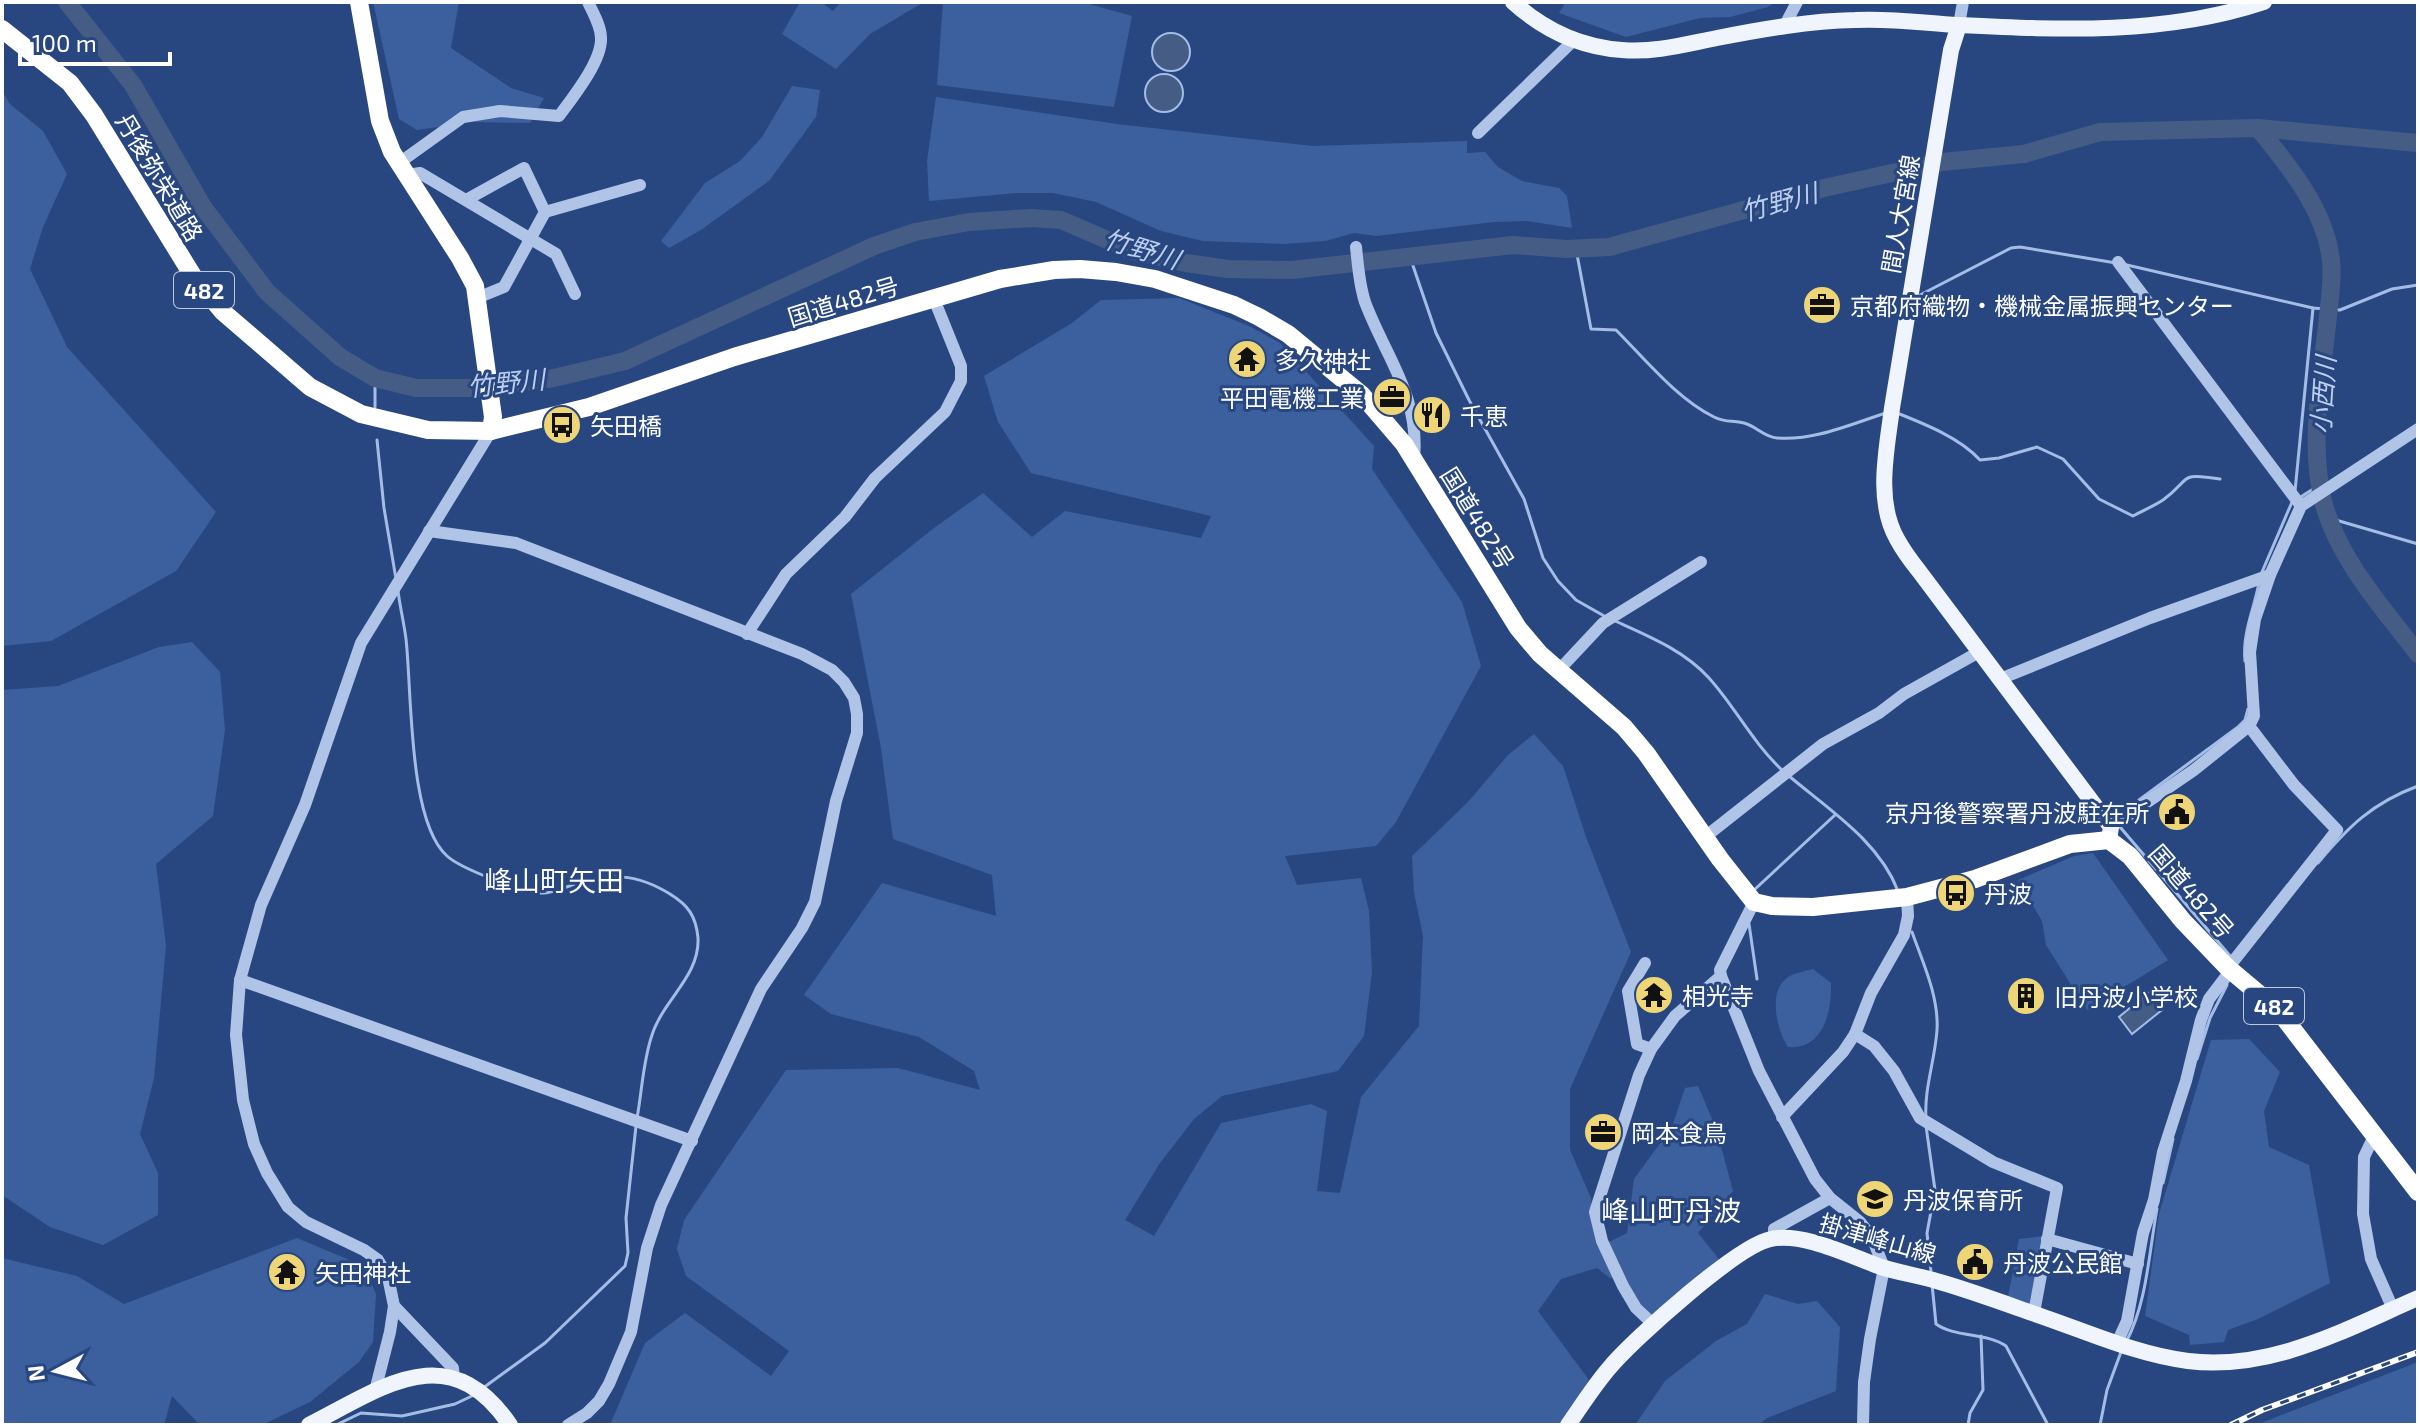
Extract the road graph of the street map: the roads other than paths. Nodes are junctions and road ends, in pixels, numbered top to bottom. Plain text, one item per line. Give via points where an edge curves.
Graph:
1 (359, 2) edge
2 (588, 2) edge
3 (1513, 2) edge
4 (1797, 2) edge
5 (1963, 2) edge
6 (2264, 2) edge
7 (1785, 25) junction
8 (1959, 25) junction
9 (2, 29) edge
10 (1574, 40) junction
11 (1478, 133) dead end
12 (403, 169) junction
13 (640, 185) dead end
14 (466, 200) junction
15 (545, 212) junction
16 (531, 240) junction
17 (1356, 247) dead end
18 (2118, 262) dead end
19 (575, 294) dead end
20 (477, 298) junction
21 (934, 299) junction
22 (492, 424) junction
23 (2418, 429) edge
24 (1414, 458) junction
25 (2301, 506) junction
26 (429, 531) junction
27 (1701, 562) dead end
28 (2270, 575) junction
29 (747, 634) junction
30 (1979, 652) junction
31 (1559, 670) junction
32 (2000, 679) junction
33 (2249, 726) junction
34 (2110, 833) junction
35 (1705, 837) junction
36 (1907, 897) junction
37 (1754, 902) junction
38 (1645, 963) dead end
39 (2230, 969) junction
40 (1721, 976) junction
41 (240, 980) junction
42 (1855, 1034) junction
43 (1651, 1049) junction
44 (1782, 1117) junction
45 (2375, 1134) junction
46 (692, 1141) junction
47 (2418, 1192) edge
48 (1830, 1198) junction
49 (1774, 1238) junction
50 (2047, 1239) junction
51 (2138, 1264) junction
52 (1884, 1268) junction
53 (2418, 1298) edge
54 (394, 1306) junction
55 (2393, 1309) junction
56 (2034, 1313) junction
57 (1654, 1325) junction
58 (2122, 1345) junction
59 (454, 1379) junction
60 (375, 1391) junction
61 (309, 1425) edge
62 (510, 1425) edge
63 (568, 1425) edge
64 (1568, 1425) edge
65 (1863, 1425) edge

1 - 12 highway via 380,121
2 - 12 street via 602,41 559,116 500,111 463,117
3 - 10 main road via 1546,28
4 - 7 street
5 - 8 street
6 - 8 main road via 2194,20 2129,28
7 - 8 main road via 1857,20
7 - 10 main road via 1654,50
8 - 30 main road, 間人大宮線 via 1885,462 1888,512 1896,537
9 - 22 highway, 丹後弥栄道路 / 482 via 70,83 193,276 223,312 310,387 361,414 405,426 428,430
10 - 11 street
12 - 14 street
12 - 20 highway via 460,258
13 - 15 street
14 - 15 street via 524,168
14 - 16 street
15 - 16 street
16 - 19 street via 556,254
16 - 20 street via 504,287
17 - 24 street via 1361,291 1411,409
18 - 25 street
20 - 22 highway
21 - 22 highway, 国道482号 / 482 via 734,357 575,411
21 - 24 highway, 国道482号 / 482 via 1054,270 1116,272 1198,292 1288,334 1362,395
21 - 29 street via 961,366 961,381 945,412 786,574
22 - 26 street
23 - 25 street
24 - 31 highway, 国道482号 / 482 via 1518,628
25 - 28 street
26 - 29 street via 516,543
26 - 41 street via 361,643 305,805 261,905
27 - 31 street via 1603,623
28 - 32 street
28 - 33 street via 2250,652 2254,716
29 - 46 street via 821,663 844,682 854,698 857,733 815,902 761,989
30 - 32 main road, 間人大宮線
30 - 35 street via 1823,744
31 - 35 highway, 国道482号 / 482 via 1624,727
32 - 34 main road, 間人大宮線
33 - 34 street
33 - 39 street via 2337,830
34 - 36 highway
34 - 39 highway, 国道482号 / 482
35 - 37 highway, 国道482号 / 482
36 - 37 highway via 1813,907
36 - 42 street via 1904,935
37 - 40 street
38 - 43 street via 1628,991 1637,1044
39 - 45 highway, 国道482号 / 482 via 2278,1010
39 - 51 street via 2201,1020
40 - 43 street via 1675,1016
40 - 44 street
41 - 46 street
41 - 54 street via 236,1035 243,1100 267,1173 288,1207 306,1222 378,1260
42 - 44 street
42 - 50 street via 1874,1046 1926,1121 1993,1162 2057,1188
43 - 57 street via 1595,1212 1623,1286
44 - 48 street
45 - 47 highway, 国道482号 / 482
45 - 55 street via 2364,1157 2363,1214 2371,1259
46 - 63 street via 656,1219 631,1332 609,1384 593,1407
48 - 49 street via 1774,1229
48 - 52 street via 1872,1237
49 - 52 main road, 掛津峰山線 via 1821,1246
49 - 57 main road via 1738,1254
50 - 51 street
50 - 56 street
51 - 58 street
52 - 56 main road, 掛津峰山線
52 - 65 street via 1864,1382
53 - 55 main road, 掛津峰山線
54 - 59 street via 453,1368
54 - 60 street
55 - 58 main road, 掛津峰山線 via 2267,1359 2190,1361
56 - 58 main road, 掛津峰山線
57 - 64 main road via 1610,1367
59 - 60 main road via 422,1375
59 - 62 main road via 478,1392
60 - 61 main road

